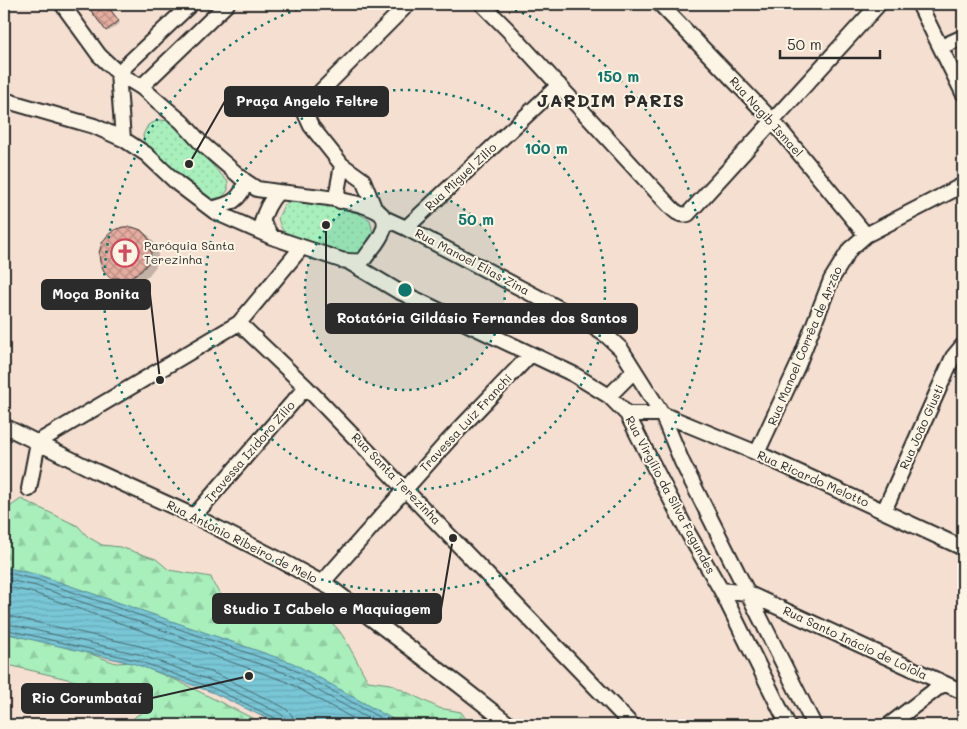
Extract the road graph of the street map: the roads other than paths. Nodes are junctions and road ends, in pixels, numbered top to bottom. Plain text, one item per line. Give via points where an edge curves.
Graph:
1 (62, 4) edge
2 (191, 4) edge
3 (227, 4) edge
4 (482, 4) edge
5 (660, 4) edge
6 (879, 4) edge
7 (919, 4) edge
8 (405, 5) edge
9 (963, 37) edge
10 (941, 47) junction
11 (118, 73) junction
12 (559, 84) junction
13 (141, 87) junction
14 (963, 93) edge
15 (4, 100) edge
16 (772, 120) junction
17 (123, 139) junction
18 (342, 165) junction
19 (245, 181) junction
20 (963, 185) edge
21 (278, 192) junction
22 (340, 201) junction
23 (211, 209) junction
24 (379, 214) junction
25 (406, 228) junction
26 (866, 235) junction
27 (272, 237) junction
28 (302, 247) junction
29 (349, 262) junction
30 (239, 323) junction
31 (963, 345) edge
32 (531, 354) junction
33 (634, 371) junction
34 (306, 387) junction
35 (609, 396) junction
36 (627, 414) junction
37 (662, 414) junction
38 (4, 426) edge
39 (38, 442) junction
40 (757, 453) junction
41 (28, 488) dead end
42 (405, 489) junction
43 (884, 511) junction
44 (194, 516) junction
45 (963, 548) edge
46 (322, 583) junction
47 (721, 590) junction
48 (748, 593) junction
49 (943, 684) junction
50 (963, 692) edge
51 (895, 723) edge
52 (510, 725) edge
53 (632, 725) edge
54 (788, 725) edge
55 (814, 725) edge

1 - 11 street, Rua Manoel Elias Zina via 99,55
2 - 11 street
3 - 13 street
4 - 12 street
5 - 16 street, Rua Nagib Ismael
6 - 16 street
7 - 10 street
8 - 18 street via 307,105 306,115 311,126
9 - 10 street
10 - 14 street
11 - 13 street, Rua Manoel Elias Zina
11 - 17 street
12 - 16 street via 680,215 688,214
12 - 25 street, Rua Miguel Zilio
13 - 19 street, Rua Manoel Elias Zina
15 - 17 street via 94,126
16 - 26 street, Rua Nagib Ismael
17 - 23 street via 146,154
18 - 22 street
18 - 24 street via 363,180
19 - 21 street, Rua Manoel Elias Zina via 257,189
19 - 23 street via 242,193 235,201
20 - 26 street, Rua Manoel Corrêa de Arzão
21 - 22 street, Rua Manoel Elias Zina
21 - 27 street via 262,222
22 - 24 street, Rua Manoel Elias Zina via 362,205
23 - 27 street
24 - 25 street, Rua Manoel Elias Zina
24 - 29 street via 385,226 381,238 364,259
25 - 33 street, Rua Manoel Elias Zina via 587,323 621,350
26 - 40 street, Rua Manoel Corrêa de Arzão via 850,249 831,280 798,365
27 - 28 street, Rua Virgílio da Silva Fagundes
28 - 29 street, Rua Virgílio da Silva Fagundes
28 - 30 street
29 - 32 street, Rua Virgílio da Silva Fagundes via 396,290
30 - 34 street, Rua Santa Terezinha
30 - 39 street
31 - 43 street, Rua João Giusti via 953,357
32 - 35 street, Rua Virgílio da Silva Fagundes
32 - 42 street, Travessa Luiz Franchi
33 - 35 street
33 - 37 street, Rua Manoel Elias Zina
34 - 42 street, Rua Santa Terezinha
34 - 44 street, Travessa Izidoro Zílio
35 - 36 street, Rua Virgílio da Silva Fagundes
36 - 37 street
36 - 47 street, Rua Virgílio da Silva Fagundes
37 - 40 street, Rua Ricardo Melotto
37 - 48 street, Rua Virgílio da Silva Fagundes via 682,462
38 - 39 street, Rua Antonio Ribeiro de Melo
39 - 41 street
39 - 44 street, Rua Antonio Ribeiro de Melo via 95,472
40 - 43 street, Rua Ricardo Melotto
42 - 46 street, Travessa Luiz Franchi
42 - 53 street, Rua Santa Terezinha
43 - 45 street, Rua Ricardo Melotto
44 - 46 street, Rua Antonio Ribeiro de Melo
46 - 52 street, Rua Antonio Ribeiro de Melo
47 - 48 street, Rua Santo Inácio de Loiola
47 - 54 street, Rua Virgílio da Silva Fagundes
48 - 49 street, Rua Santo Inácio de Loiola
48 - 55 street, Rua Virgílio da Silva Fagundes
49 - 50 street, Rua Santo Inácio de Loiola
49 - 51 street

